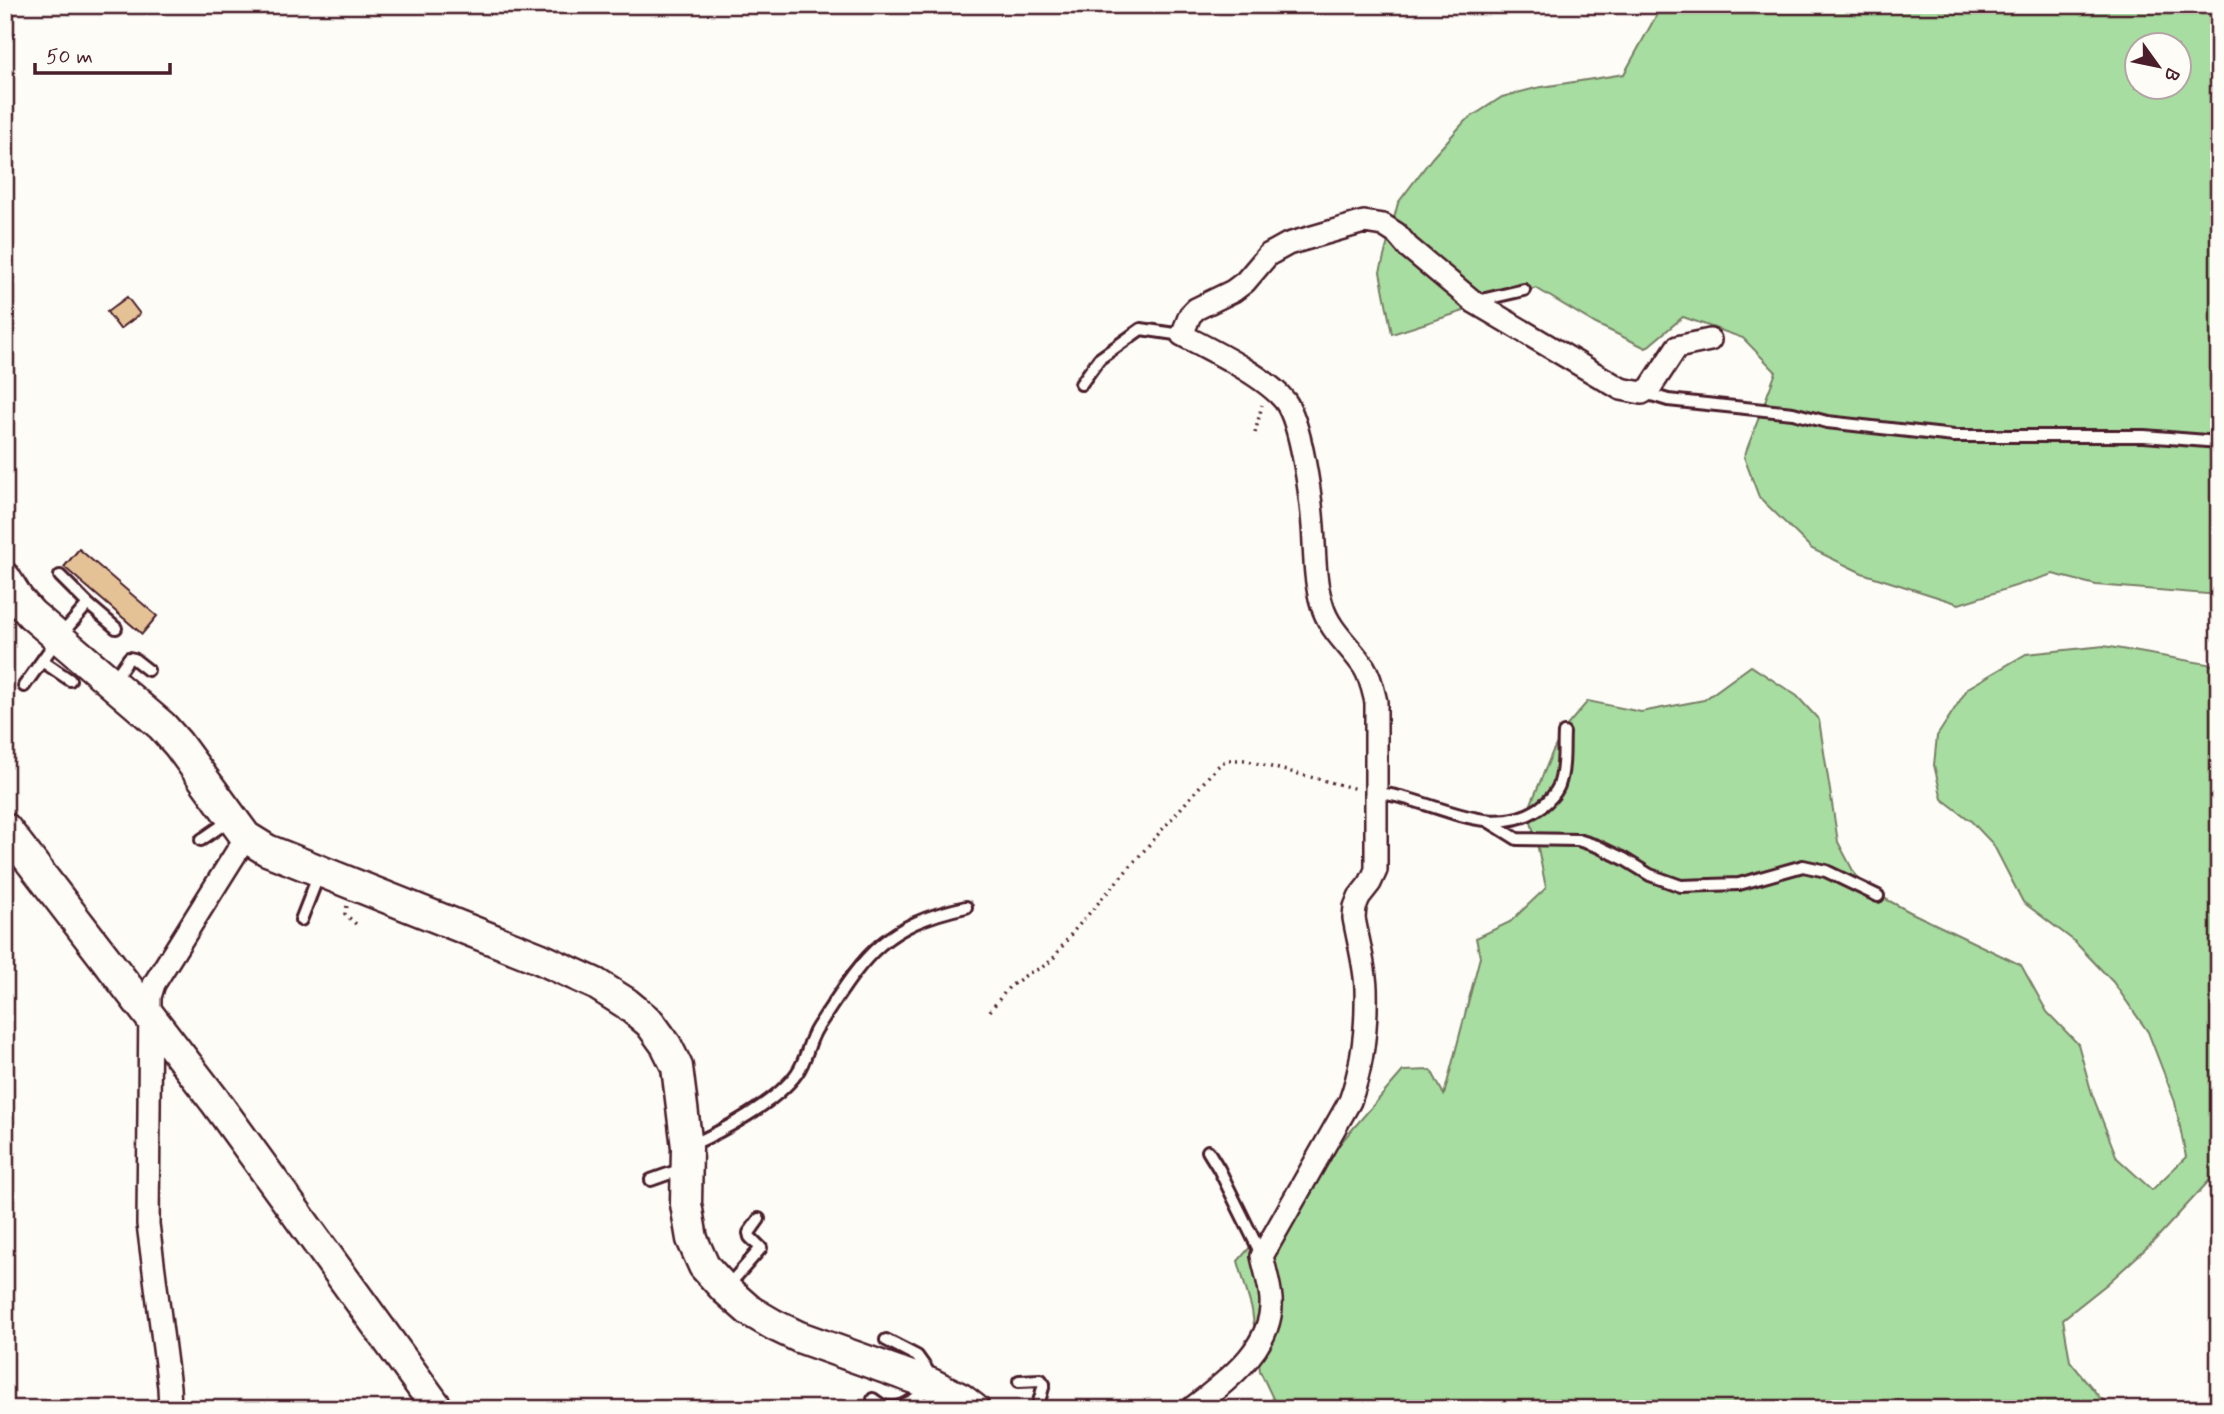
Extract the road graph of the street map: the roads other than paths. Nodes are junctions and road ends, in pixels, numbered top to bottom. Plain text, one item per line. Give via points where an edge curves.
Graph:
1 (1524, 290) dead end
2 (1474, 302) junction
3 (1182, 335) junction
4 (1710, 340) dead end
5 (1081, 384) dead end
6 (1642, 393) junction
7 (2219, 443) edge
8 (60, 576) dead end
9 (5, 578) edge
10 (88, 604) junction
11 (116, 628) dead end
12 (59, 637) junction
13 (42, 661) junction
14 (148, 670) dead end
15 (70, 680) dead end
16 (112, 682) junction
17 (24, 686) dead end
18 (1564, 733) dead end
19 (1374, 793) junction
20 (1488, 821) junction
21 (5, 828) edge
22 (239, 828) junction
23 (201, 840) dead end
24 (320, 872) junction
25 (1878, 896) dead end
26 (966, 907) dead end
27 (301, 920) dead end
28 (149, 1015) junction
29 (1208, 1151) dead end
30 (686, 1158) junction
31 (651, 1180) dead end
32 (759, 1219) dead end
33 (1262, 1256) junction
34 (725, 1289) junction
35 (886, 1340) dead end
36 (1018, 1381) dead end
37 (927, 1383) junction
38 (873, 1399) dead end
39 (170, 1409) edge
40 (438, 1409) edge
41 (974, 1409) edge
42 (1037, 1409) edge
43 (1191, 1409) edge

1 - 2 lane
2 - 3 street via 1397,234 1383,225 1364,222 1287,244 1268,255 1239,286 1196,309
2 - 6 street via 1604,380
3 - 5 lane via 1141,329 1099,359
3 - 19 street via 1224,356 1272,389 1293,415 1311,492 1322,608 1364,668 1376,702
4 - 6 street via 1677,347
6 - 7 lane via 1668,400 1793,413 1819,421 1954,436 2144,436
8 - 10 lane
9 - 12 street via 31,614
10 - 11 lane
10 - 12 lane
12 - 13 lane
12 - 16 street
13 - 15 lane
13 - 17 lane
14 - 16 lane via 129,658
16 - 22 street via 178,744
18 - 20 lane via 1560,783 1548,802 1533,812
19 - 20 lane
19 - 33 street via 1376,870 1355,907 1354,918 1366,986 1358,1078 1350,1101
20 - 25 lane via 1517,839 1578,840 1597,846 1681,886 1740,884 1802,866 1826,871
21 - 28 street
22 - 23 lane
22 - 24 street via 267,850
22 - 28 street via 154,984
24 - 27 lane
24 - 30 street via 538,958 597,984 626,1003 650,1023 677,1067
26 - 30 lane via 932,915 881,943 859,964 817,1028 797,1074
28 - 39 street via 148,1224
28 - 40 street
29 - 33 lane
30 - 31 lane
30 - 34 street via 692,1240 704,1266
32 - 34 lane via 749,1233 761,1248
33 - 43 street via 1271,1300 1268,1329 1253,1353
34 - 37 street via 750,1311 799,1338
35 - 37 lane via 917,1356 927,1370
36 - 42 lane via 1041,1380 1044,1384
37 - 38 lane via 918,1398 893,1407
37 - 41 street

